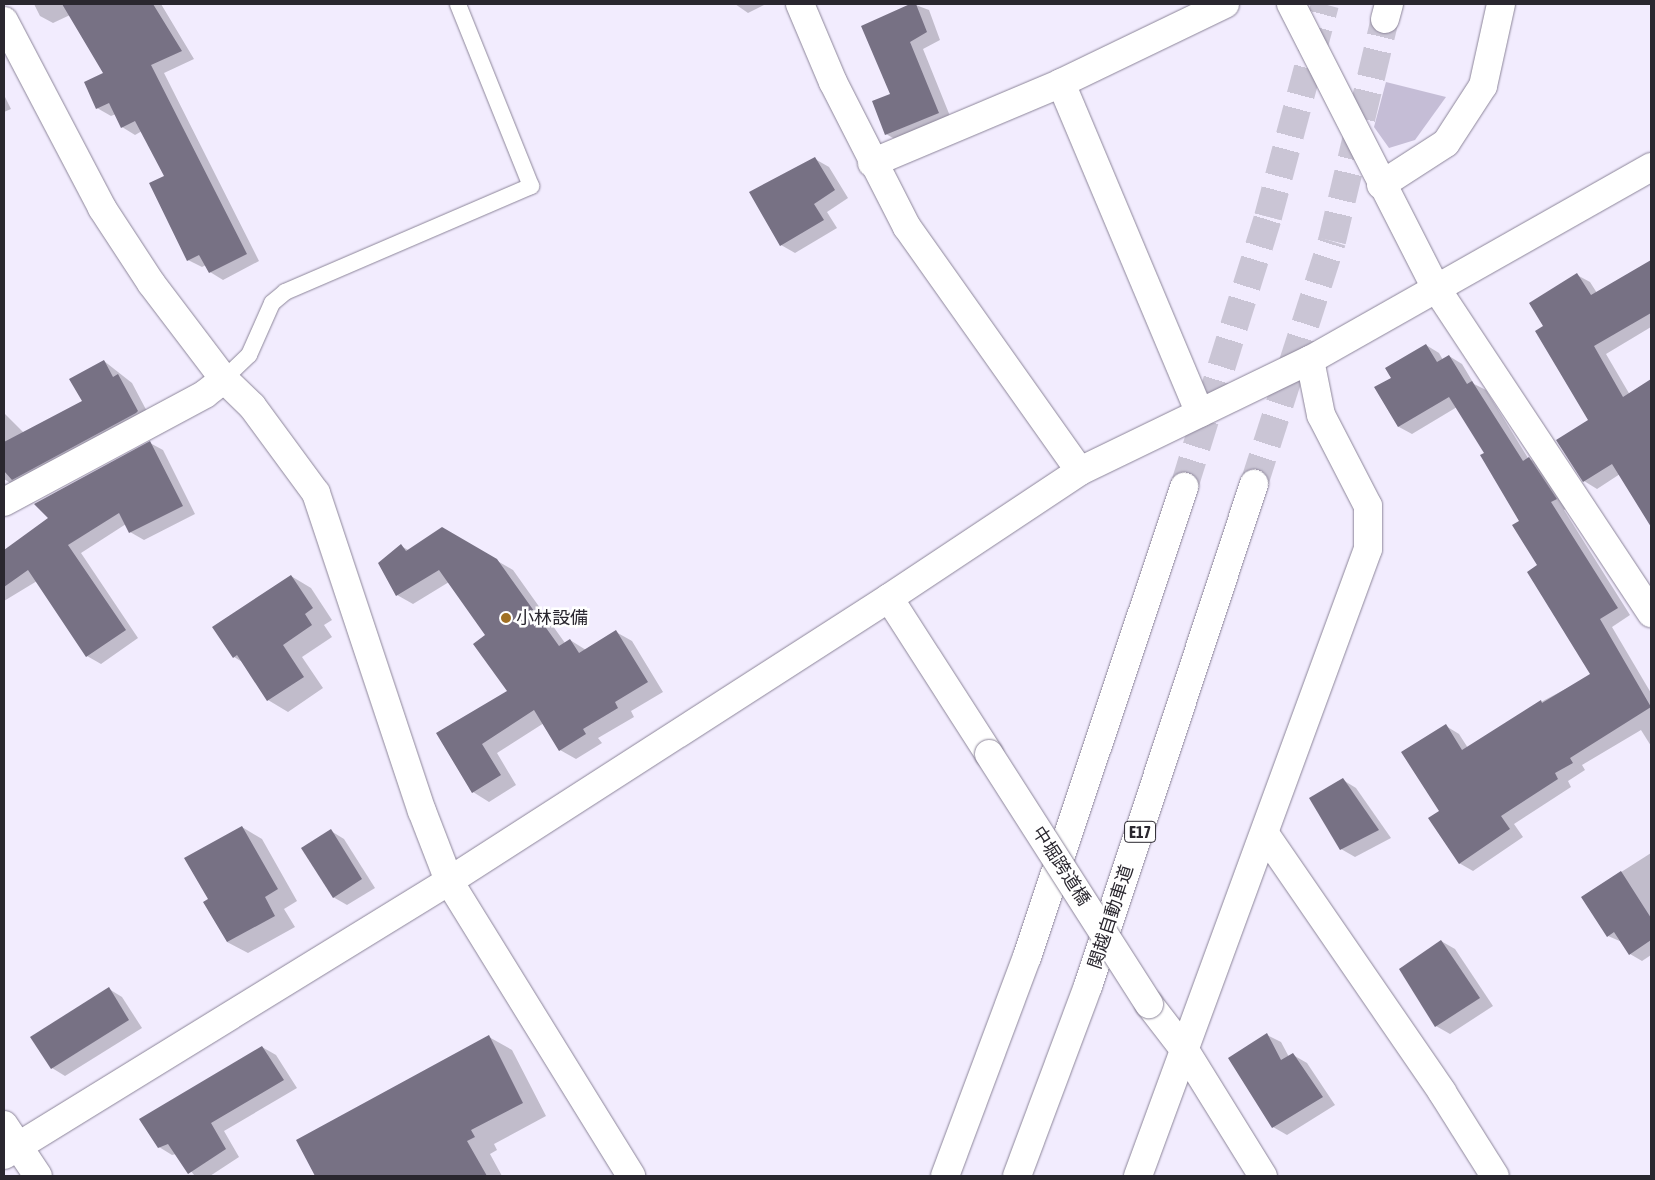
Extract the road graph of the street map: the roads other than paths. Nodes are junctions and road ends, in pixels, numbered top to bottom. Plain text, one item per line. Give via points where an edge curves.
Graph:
1 (458, 4) edge
2 (800, 4) edge
3 (1225, 4) edge
4 (1291, 4) edge
5 (1502, 4) edge
6 (4, 21) edge
7 (1061, 83) junction
8 (872, 163) junction
9 (1651, 167) edge
10 (1381, 185) junction
11 (1436, 288) junction
12 (1310, 360) junction
13 (224, 379) junction
14 (1200, 413) junction
15 (1080, 471) junction
16 (1254, 484) tunnel mouth
17 (1184, 487) tunnel mouth
18 (4, 502) edge
19 (889, 598) junction
20 (1651, 612) edge
21 (1265, 834) junction
22 (448, 881) junction
23 (1186, 1052) junction
24 (4, 1125) edge
25 (11, 1151) edge
26 (38, 1176) edge
27 (631, 1176) edge
28 (945, 1176) edge
29 (1017, 1176) edge
30 (1138, 1176) edge
31 (1263, 1176) edge
32 (1495, 1176) edge

1 - 13 lane via 531,186 285,292 272,303 249,355
2 - 8 main road
3 - 7 main road
4 - 10 main road
5 - 10 main road via 1482,86 1446,143
6 - 13 main road via 102,208 151,283
7 - 8 main road
7 - 14 main road
8 - 15 main road via 907,227
9 - 11 main road
10 - 11 main road
11 - 12 main road
11 - 20 main road
12 - 14 main road
12 - 21 main road via 1321,414 1368,506 1368,549
13 - 18 main road via 204,394
13 - 22 main road via 252,406 316,493
14 - 15 main road
15 - 19 main road
16 - 29 main road, 関越自動車道 / E17 via 1088,986
17 - 28 main road via 1027,957
19 - 22 main road
19 - 23 main road, 中堀跨道橋, bridge via 1149,1004
21 - 23 main road
21 - 32 main road via 1442,1092
22 - 25 main road
22 - 27 main road
23 - 30 main road
23 - 31 main road, 中堀跨道橋
24 - 25 main road
25 - 26 main road

